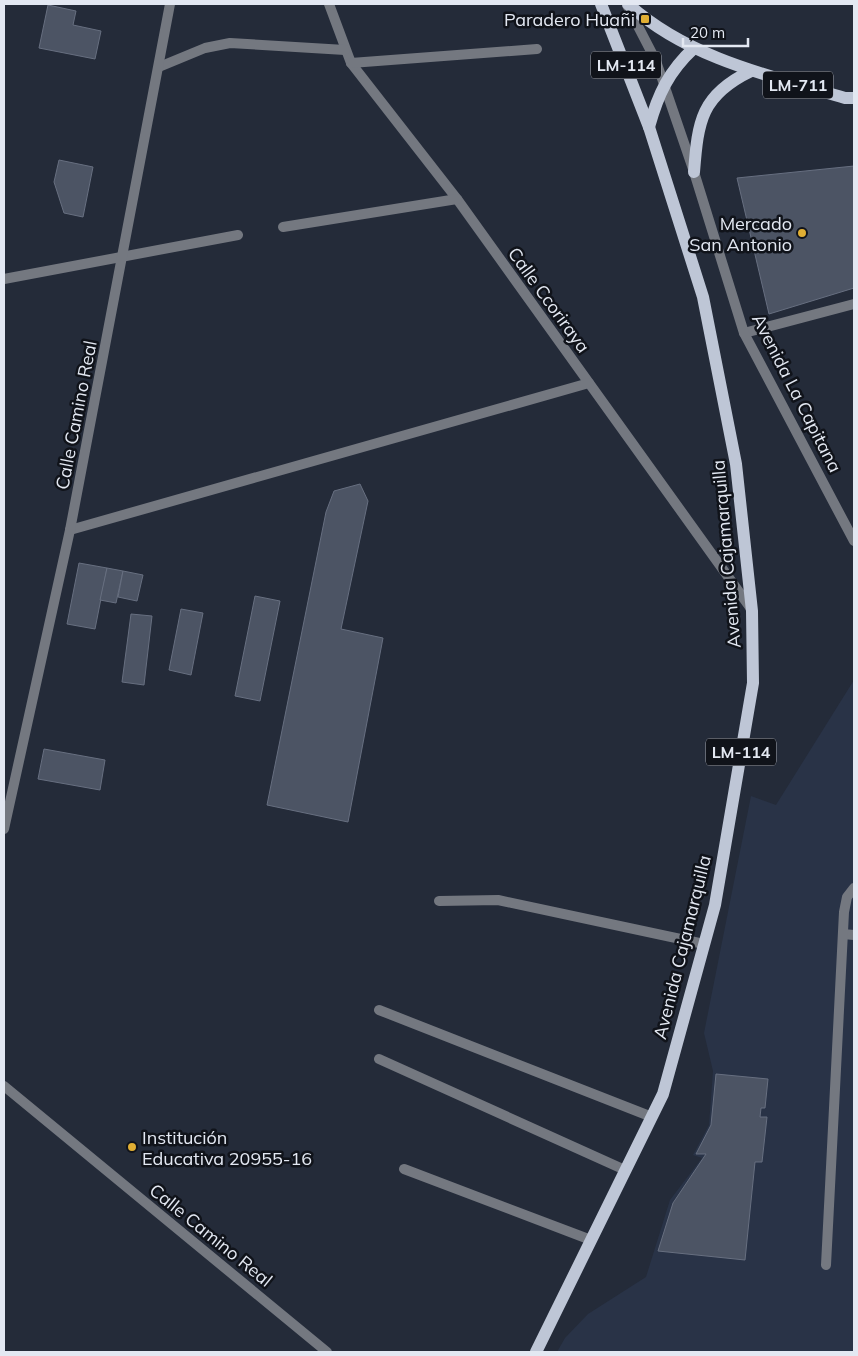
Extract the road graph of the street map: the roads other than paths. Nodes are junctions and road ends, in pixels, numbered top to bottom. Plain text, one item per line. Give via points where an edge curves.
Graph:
1 (170, 4) edge
2 (330, 4) edge
3 (601, 4) edge
4 (627, 4) edge
5 (694, 48) junction
6 (537, 49) dead end
7 (345, 50) junction
8 (351, 63) junction
9 (159, 67) junction
10 (751, 71) junction
11 (664, 84) junction
12 (851, 100) edge
13 (649, 127) junction
14 (694, 172) junction
15 (457, 199) junction
16 (283, 227) dead end
17 (238, 235) dead end
18 (122, 256) junction
19 (4, 279) edge
20 (854, 304) edge
21 (744, 333) junction
22 (589, 383) junction
23 (70, 530) junction
24 (854, 541) edge
25 (752, 610) junction
26 (4, 830) edge
27 (854, 888) edge
28 (440, 901) dead end
29 (843, 934) junction
30 (854, 935) edge
31 (704, 944) junction
32 (379, 1010) dead end
33 (378, 1059) dead end
34 (4, 1086) edge
35 (652, 1117) junction
36 (404, 1169) dead end
37 (626, 1170) junction
38 (591, 1240) junction
39 (826, 1265) dead end
40 (327, 1352) edge
41 (536, 1352) edge

1 - 9 street, Calle Camino Real
2 - 7 street, Calle Ccoriraya
3 - 13 main road, Avenida Cajamarquilla / LM-114
4 - 5 main road, LM-711
4 - 11 street, Avenida La Capitana
5 - 10 main road, LM-711
5 - 11 main road via 673,69
6 - 8 street
7 - 8 street, Calle Ccoriraya
7 - 9 street via 230,43 205,48
8 - 15 street, Calle Ccoriraya
9 - 18 street, Calle Camino Real
10 - 12 main road, LM-711
10 - 14 main road via 724,86 709,103 698,133
11 - 13 main road
11 - 14 street, Avenida La Capitana
13 - 25 main road, Avenida Cajamarquilla / LM-114 via 703,297 736,464
14 - 21 street, Avenida La Capitana
15 - 16 street
15 - 22 street, Calle Ccoriraya
17 - 18 street
18 - 19 street
18 - 23 street, Calle Camino Real
20 - 21 street
21 - 24 street, Avenida La Capitana
22 - 23 street
22 - 25 street, Calle Ccoriraya
23 - 26 street, Calle Camino Real
25 - 31 main road, Avenida Cajamarquilla / LM-114 via 753,683 714,905
27 - 29 street via 847,897
28 - 31 street via 498,900
29 - 30 street
29 - 39 street
31 - 35 main road, Avenida Cajamarquilla / LM-114 via 663,1094
32 - 35 street
33 - 37 street
34 - 40 street, Calle Camino Real
35 - 37 main road, Avenida Cajamarquilla / LM-114
36 - 38 street
37 - 38 main road, Avenida Cajamarquilla / LM-114
38 - 41 main road, Avenida Cajamarquilla / LM-114

